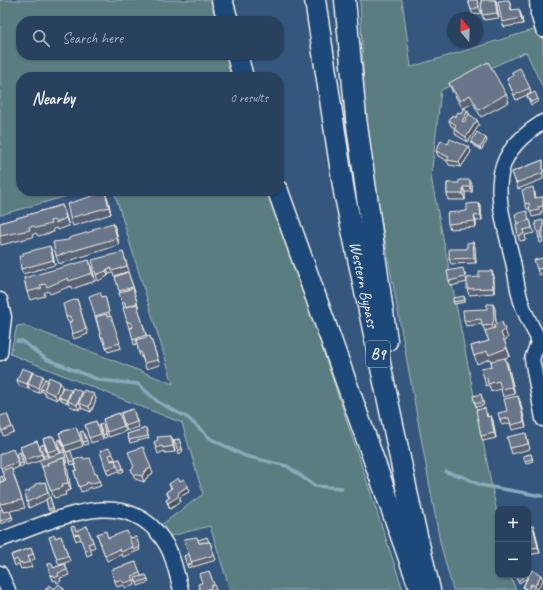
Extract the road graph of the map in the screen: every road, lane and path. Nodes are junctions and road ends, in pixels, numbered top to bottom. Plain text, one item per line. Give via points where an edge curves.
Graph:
1 (222, 0) edge
2 (315, 0) edge
3 (345, 0) edge
4 (537, 0) edge
5 (227, 16) edge
6 (543, 30) edge
7 (238, 60) edge
8 (242, 72) edge
9 (543, 122) edge
10 (280, 196) edge
11 (0, 300) edge
12 (541, 340) edge
13 (0, 353) edge
14 (543, 419) edge
15 (412, 515) junction
16 (0, 540) edge
17 (0, 573) edge
18 (8, 590) edge
19 (181, 590) edge
20 (420, 590) edge
21 (430, 590) edge

1 - 5 highway
2 - 15 highway, Western Bypass / B9 via 344,192
3 - 15 highway via 356,118
4 - 6 street
7 - 8 highway
9 - 12 street via 528,132 507,155 500,181 501,203 520,300 527,318
10 - 20 highway
11 - 13 street via 4,317
12 - 14 street via 532,359
15 - 21 highway, Western Bypass / B9
16 - 19 street via 81,512 120,510 138,515 150,523 168,547
17 - 18 street

